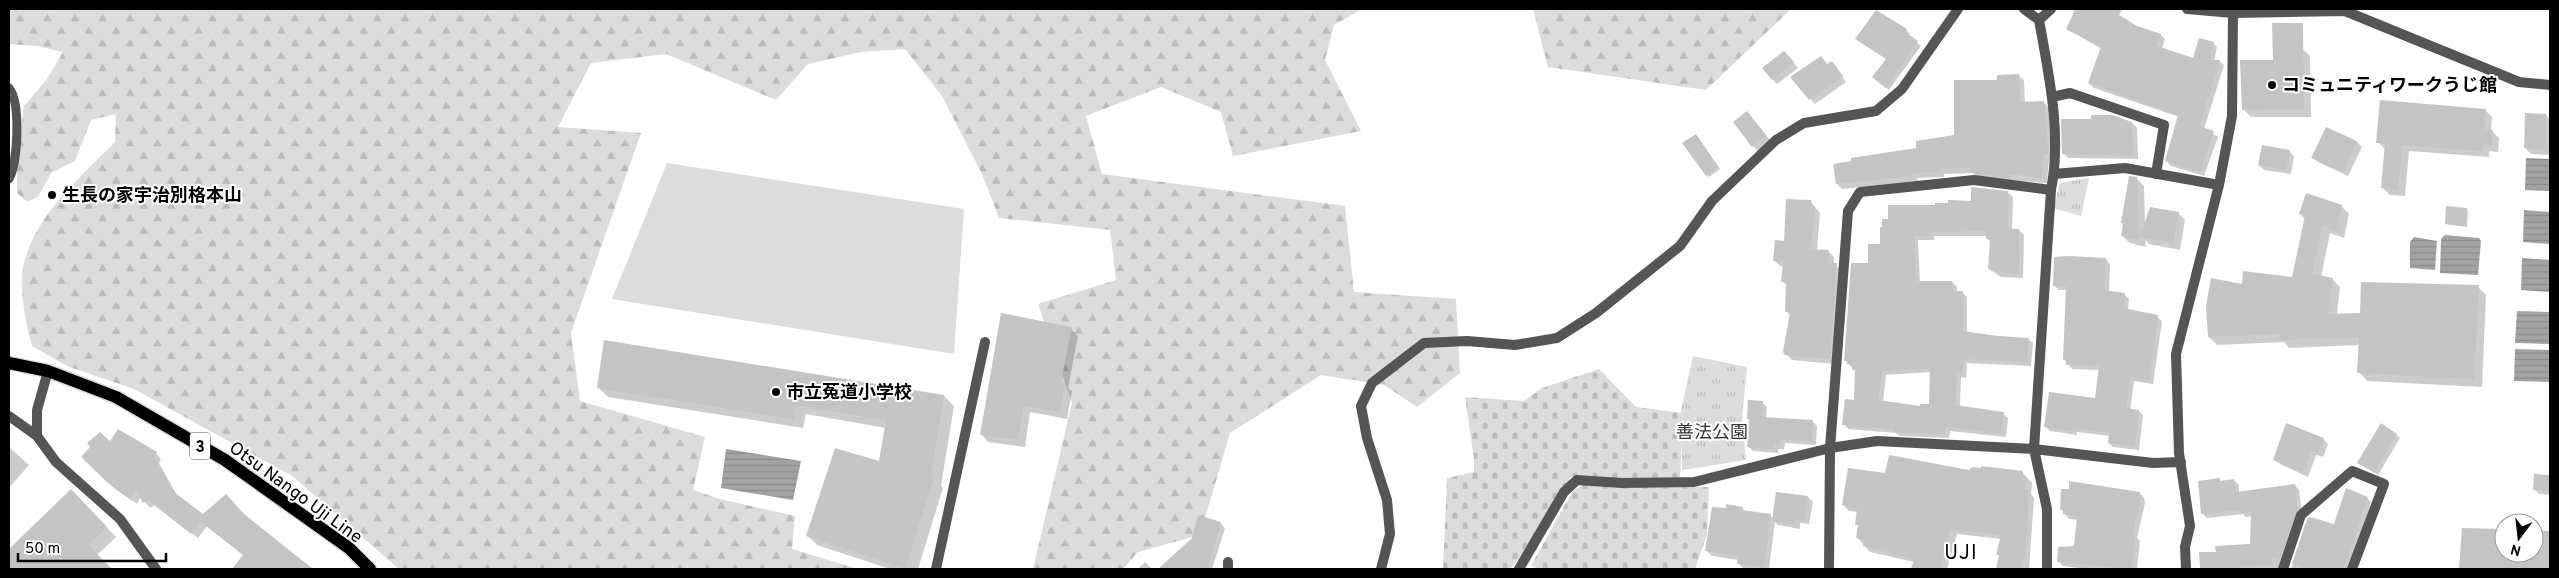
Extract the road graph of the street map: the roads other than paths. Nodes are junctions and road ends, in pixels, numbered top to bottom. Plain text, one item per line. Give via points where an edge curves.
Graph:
1 (1958, 9) edge
2 (2024, 9) edge
3 (2051, 9) edge
4 (2187, 9) edge
5 (2345, 10) edge
6 (2233, 13) junction
7 (2039, 20) junction
8 (2550, 86) edge
9 (9, 88) edge
10 (2052, 97) junction
11 (2054, 174) junction
12 (2156, 174) junction
13 (9, 179) edge
14 (2219, 185) junction
15 (2051, 190) junction
16 (985, 342) dead end
17 (9, 363) edge
18 (48, 371) junction
19 (9, 416) edge
20 (37, 436) junction
21 (1830, 448) junction
22 (2034, 449) junction
23 (2180, 462) junction
24 (156, 569) edge
25 (370, 569) edge
26 (936, 569) edge
27 (1381, 569) edge
28 (1519, 569) edge
29 (1829, 569) edge
30 (2046, 569) edge
31 (2186, 569) edge
32 (2283, 569) edge
33 (2352, 569) edge

1 - 27 street via 1902,89 1876,111 1804,123 1776,140 1712,201 1680,246 1588,318 1556,338 1515,345 1467,341 1424,343 1372,383 1361,406 1366,438 1387,500 1390,534
2 - 7 street
3 - 7 street
4 - 6 street
5 - 6 street
5 - 8 street via 2520,82
6 - 14 street via 2232,116
7 - 10 street
9 - 13 lane via 18,119
10 - 11 street
10 - 12 street via 2070,93 2164,125
11 - 12 street via 2125,168
11 - 15 street
12 - 14 street
14 - 23 street via 2176,354
15 - 21 street via 1974,180 1860,192 1848,211
15 - 22 street
16 - 26 street
17 - 18 main road, Otsu Nango Uji Line / 3
18 - 20 street via 37,410
18 - 25 main road, Otsu Nango Uji Line / 3 via 116,397 225,460 349,548
19 - 20 street
20 - 24 street via 56,462 120,519
21 - 22 street via 1877,441
21 - 28 street via 1694,482 1578,480 1564,492
21 - 29 street
22 - 23 street via 2153,463
22 - 30 street via 2047,510
23 - 31 street via 2190,526 2185,547
32 - 33 street via 2301,515 2352,471 2384,484

